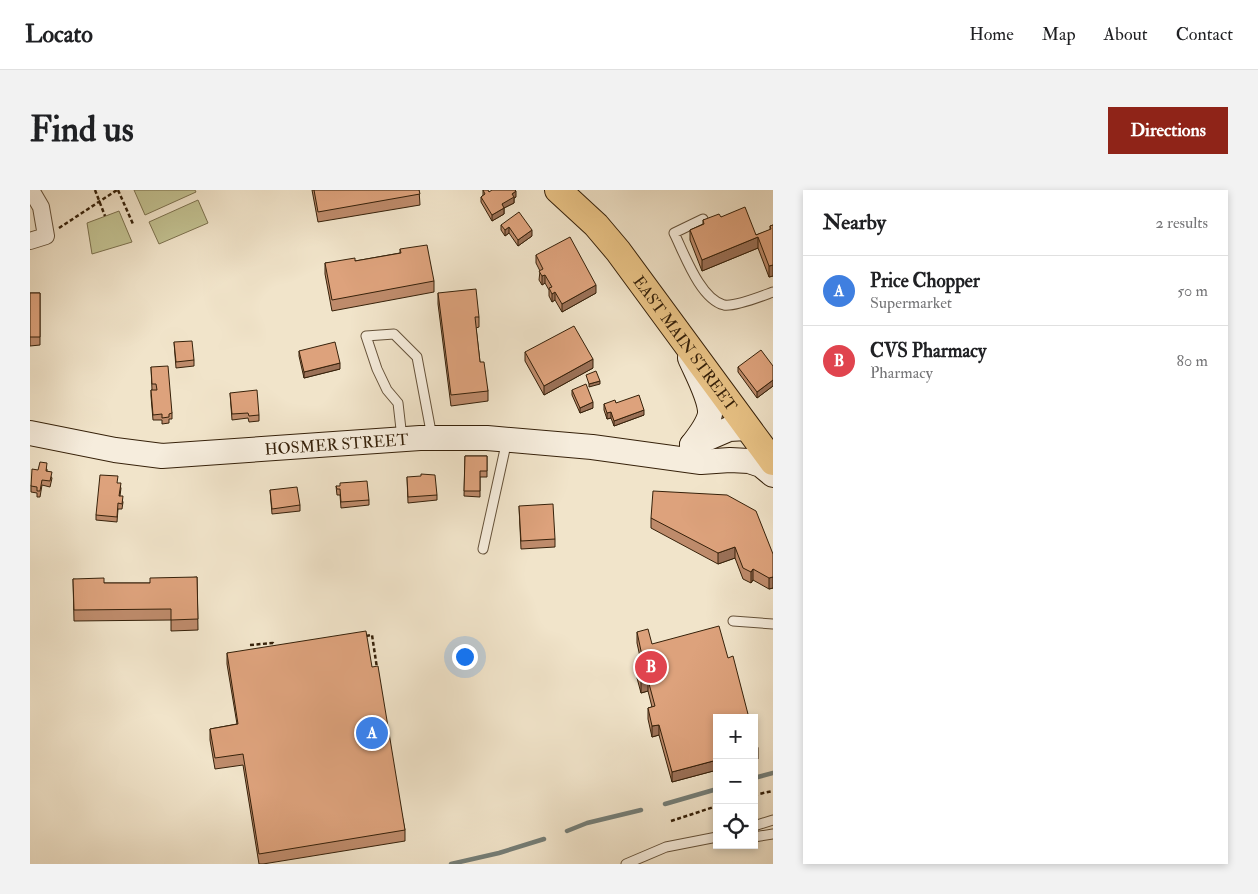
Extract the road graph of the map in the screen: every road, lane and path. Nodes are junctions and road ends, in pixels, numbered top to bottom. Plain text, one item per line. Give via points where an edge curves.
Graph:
1 (31, 190) edge
2 (95, 190) edge
3 (118, 190) edge
4 (558, 190) edge
5 (577, 190) edge
6 (99, 202) junction
7 (105, 216) dead end
8 (704, 219) edge
9 (133, 224) dead end
10 (596, 225) junction
11 (45, 232) junction
12 (30, 240) edge
13 (773, 292) edge
14 (684, 342) junction
15 (747, 428) junction
16 (30, 433) edge
17 (432, 438) junction
18 (507, 439) junction
19 (402, 441) junction
20 (696, 454) junction
21 (773, 462) edge
22 (773, 475) edge
23 (483, 549) dead end
24 (732, 621) dead end
25 (773, 624) edge
26 (362, 637) edge
27 (250, 646) dead end
28 (269, 652) edge
29 (378, 672) edge
30 (773, 791) edge
31 (758, 794) edge
32 (713, 807) edge
33 (773, 820) edge
34 (671, 821) dead end
35 (758, 825) edge
36 (773, 834) edge
37 (758, 836) edge
38 (713, 839) edge
39 (626, 864) edge

1 - 11 street via 40,207
2 - 6 path
3 - 6 path
3 - 9 path
4 - 10 main road, EAST MAIN STREET
5 - 10 main road, EAST MAIN STREET
6 - 7 path
6 - 11 path via 61,227
8 - 13 lane via 674,233 707,295 725,305
10 - 14 main road, EAST MAIN STREET
11 - 12 street via 46,236
14 - 15 main road, EAST MAIN STREET
14 - 20 street via 709,404 710,414
15 - 20 street, HOSMER STREET via 729,429
15 - 21 main road, EAST MAIN STREET
16 - 19 street, HOSMER STREET via 162,456
17 - 18 street, HOSMER STREET
17 - 19 street, HOSMER STREET
17 - 19 lane via 417,357 394,334 366,336 387,390 398,403
18 - 20 street, HOSMER STREET via 643,454 676,450
18 - 23 lane
20 - 22 street, HOSMER STREET via 749,461 761,465
24 - 25 lane
26 - 29 path via 372,635
27 - 28 path via 272,643 277,651
30 - 31 path
32 - 34 path
33 - 35 lane
36 - 37 lane
38 - 39 lane via 666,847

